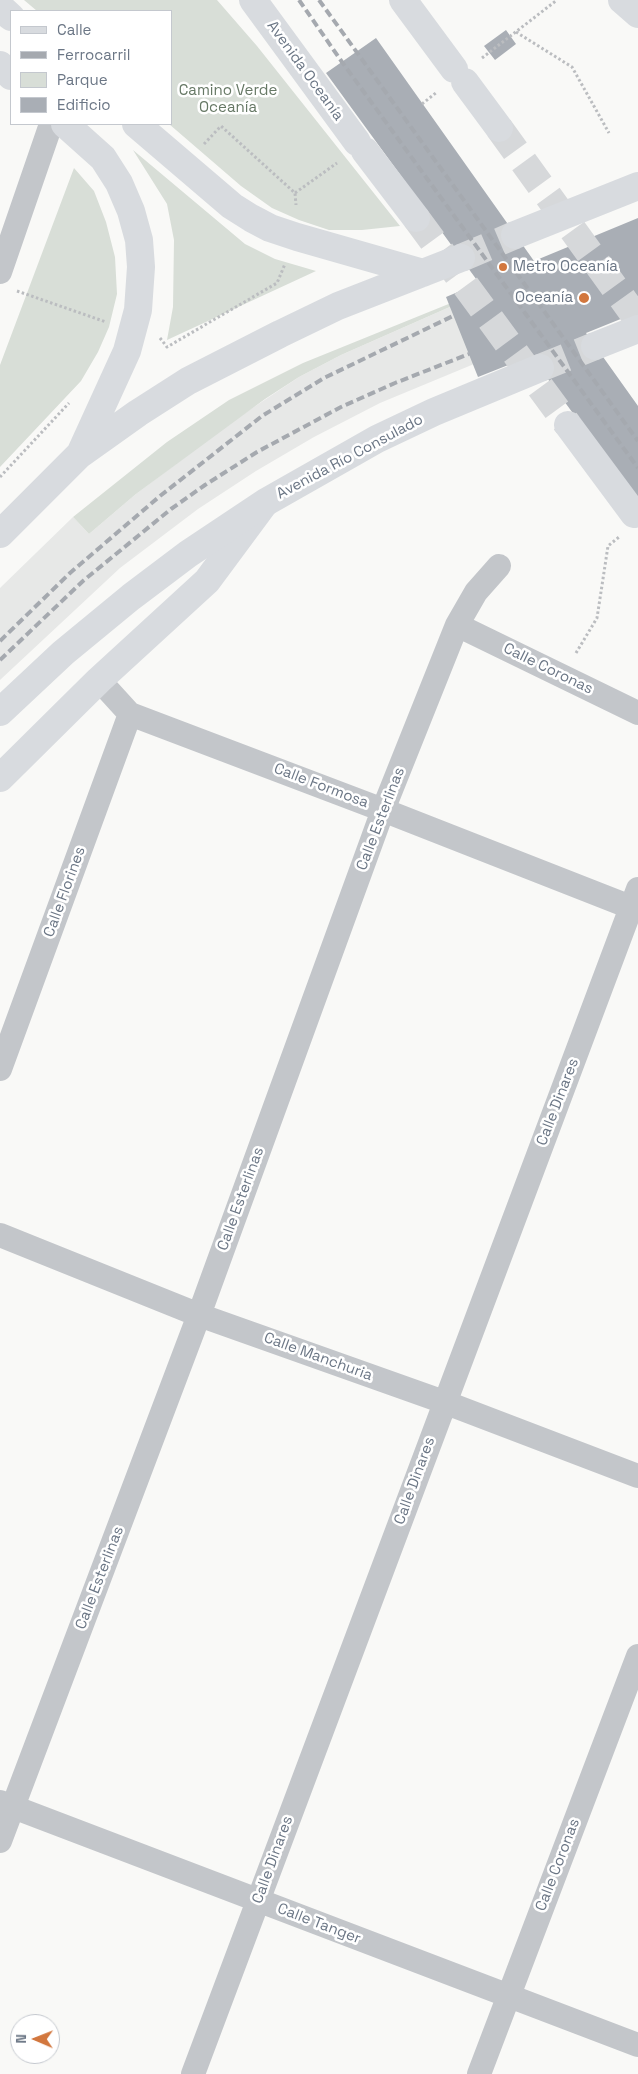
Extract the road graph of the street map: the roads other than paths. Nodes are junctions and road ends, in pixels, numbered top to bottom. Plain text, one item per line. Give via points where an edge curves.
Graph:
1 (253, 0) edge
2 (404, 0) edge
3 (622, 0) edge
4 (0, 7) edge
5 (638, 14) edge
6 (10, 16) edge
7 (0, 65) edge
8 (10, 75) edge
9 (137, 125) edge
10 (57, 127) edge
11 (498, 128) tunnel mouth
12 (638, 186) edge
13 (416, 218) tunnel mouth
14 (515, 235) tunnel mouth
15 (461, 258) tunnel mouth
16 (427, 272) junction
17 (4, 281) edge
18 (638, 329) edge
19 (595, 346) tunnel mouth
20 (540, 368) tunnel mouth
21 (568, 425) tunnel mouth
22 (79, 455) junction
23 (266, 502) junction
24 (634, 514) dead end
25 (0, 534) edge
26 (499, 566) dead end
27 (457, 625) junction
28 (100, 680) junction
29 (0, 712) edge
30 (638, 713) edge
31 (130, 714) junction
32 (0, 778) edge
33 (383, 810) junction
34 (636, 902) edge
35 (0, 1069) edge
36 (0, 1235) edge
37 (199, 1314) junction
38 (444, 1402) junction
39 (638, 1476) edge
40 (638, 1656) edge
41 (6, 1805) edge
42 (0, 1841) edge
43 (258, 1900) junction
44 (508, 1996) junction
45 (638, 2045) edge
46 (193, 2074) edge
47 (479, 2074) edge

1 - 13 main road, Avenida Oceanía
2 - 11 main road
3 - 5 main road
4 - 6 main road
7 - 8 main road
9 - 16 main road via 232,206 270,228
10 - 17 street
10 - 22 main road via 103,158 119,184 139,240 141,267 138,310 127,352
12 - 14 main road
15 - 16 main road
16 - 22 main road via 338,306 230,359 179,387
18 - 19 main road
20 - 23 main road, Avenida Río Consulado via 377,439
21 - 24 main road
22 - 25 main road
23 - 28 main road, Avenida Río Consulado via 207,582
23 - 29 main road via 130,596
26 - 27 street, Calle Esterlinas via 476,592
27 - 30 street, Calle Coronas
27 - 33 street, Calle Esterlinas
28 - 31 street, Calle Formosa
28 - 32 main road, Avenida Río Consulado
31 - 33 street, Calle Formosa
31 - 35 street, Calle Florines
33 - 34 street, Calle Formosa
33 - 37 street, Calle Esterlinas
34 - 38 street, Calle Dinares
36 - 37 street, Calle Manchuria
37 - 38 street, Calle Manchuria
37 - 41 street, Calle Esterlinas
38 - 39 street, Calle Manchuria
38 - 43 street, Calle Dinares
40 - 44 street, Calle Coronas
41 - 42 street, Calle Esterlinas
41 - 43 street, Calle Tanger
43 - 44 street, Calle Tanger
43 - 46 street, Calle Dinares
44 - 45 street, Calle Tanger
44 - 47 street, Calle Coronas

